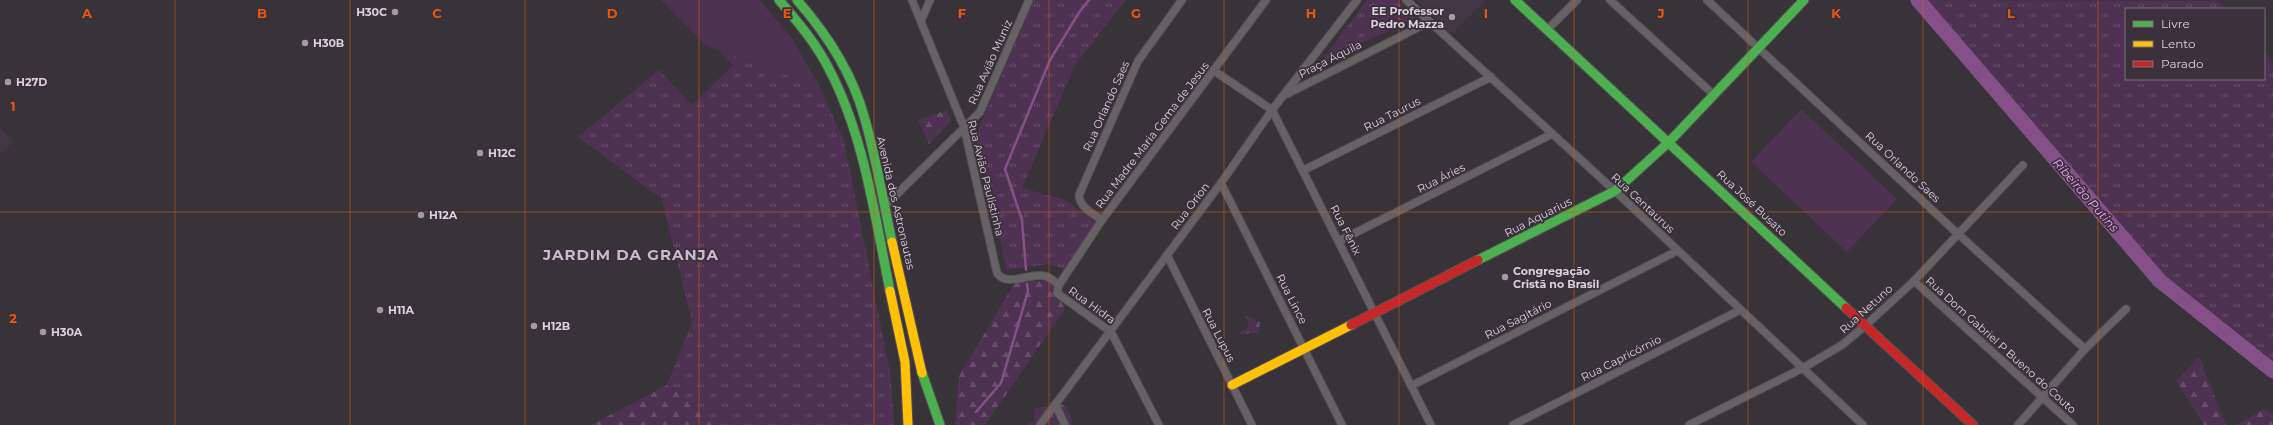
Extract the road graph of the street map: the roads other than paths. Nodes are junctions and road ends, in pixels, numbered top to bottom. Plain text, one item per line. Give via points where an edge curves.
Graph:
1 (779, 0) edge
2 (798, 0) edge
3 (912, 0) edge
4 (930, 0) edge
5 (1029, 0) edge
6 (1182, 0) edge
7 (1266, 0) edge
8 (1357, 0) edge
9 (1406, 0) edge
10 (1515, 0) edge
11 (1577, 0) edge
12 (1610, 0) edge
13 (1707, 0) edge
14 (1804, 0) edge
15 (921, 21) junction
16 (1429, 22) junction
17 (1547, 30) junction
18 (1759, 48) junction
19 (1306, 65) junction
20 (1213, 70) junction
21 (1491, 77) junction
22 (1313, 79) junction
23 (1284, 95) junction
24 (1714, 95) junction
25 (1272, 110) junction
26 (964, 127) junction
27 (1552, 134) junction
28 (1669, 142) junction
29 (2023, 165) dead end
30 (1304, 170) junction
31 (1221, 183) junction
32 (1615, 191) junction
33 (885, 206) junction
34 (1102, 220) junction
35 (1957, 233) junction
36 (1339, 241) junction
37 (1677, 251) junction
38 (1167, 254) junction
39 (997, 273) joint
40 (1914, 281) junction
41 (1059, 285) junction
42 (2126, 309) dead end
43 (1740, 310) junction
44 (1376, 313) junction
45 (1866, 326) junction
46 (1112, 332) junction
47 (1304, 349) junction
48 (2085, 349) junction
49 (1803, 368) junction
50 (1232, 385) junction
51 (1411, 386) junction
52 (2042, 397) junction
53 (1055, 404) junction
54 (908, 425) edge
55 (940, 425) edge
56 (1040, 425) edge
57 (1066, 425) edge
58 (1159, 425) edge
59 (1252, 425) edge
60 (1342, 425) edge
61 (1431, 425) edge
62 (1512, 425) edge
63 (1689, 425) edge
64 (1862, 425) edge
65 (1973, 425) edge
66 (2018, 425) edge
67 (2073, 425) edge

1 - 54 street, Avenida dos Astronautas via 804,28 829,68 852,120 876,217 905,362
2 - 33 street, Avenida dos Astronautas via 815,20 841,62 864,115
3 - 15 street, Rua Avião Paulistinha
4 - 15 street
5 - 26 street, Rua Avião Muniz via 980,112
6 - 34 street, Rua Orlando Saes via 1138,61 1079,195 1079,202 1083,207
7 - 20 street, Rua Madre Maria Gema de Jesus
8 - 19 street, Rua Orion
9 - 16 street, Rua Centaurus
10 - 17 street, Rua José Busato
11 - 17 street
12 - 24 street
13 - 18 street, Rua Orlando Saes
14 - 18 street, Rua Aquarius
15 - 26 street, Rua Avião Paulistinha
16 - 21 street, Rua Centaurus
16 - 22 street, Praça Áquila
17 - 28 street, Rua José Busato
18 - 24 street, Rua Aquarius
18 - 35 street, Rua Orlando Saes
19 - 22 street
19 - 23 street, Rua Orion
20 - 25 street, Rua Fênix
20 - 34 street, Rua Madre Maria Gema de Jesus
21 - 27 street, Rua Centaurus
21 - 30 street, Rua Taurus
22 - 23 street, Praça Áquila
23 - 25 street, Rua Orion
24 - 28 street, Rua Aquarius
25 - 30 street, Rua Fênix
25 - 31 street, Rua Orion
26 - 33 street, Rua Avião Muniz
26 - 39 street, Rua Avião Paulistinha
27 - 32 street, Rua Centaurus
27 - 36 street, Rua Áries
28 - 32 street, Rua Aquarius
28 - 45 street, Rua José Busato
29 - 35 street, Rua Netuno
30 - 36 street, Rua Fênix
31 - 38 street, Rua Orion
31 - 47 street, Rua Lince
32 - 37 street, Rua Centaurus
32 - 44 street, Rua Aquarius
33 - 55 street, Avenida dos Astronautas via 919,361
34 - 41 street, Rua Madre Maria Gema de Jesus
35 - 40 street, Rua Netuno
35 - 48 street, Rua Orlando Saes
36 - 44 street, Rua Fênix
37 - 43 street, Rua Centaurus
37 - 51 street, Rua Sagitário
38 - 46 street, Rua Orion
38 - 50 street, Rua Lupus
39 - 41 street, Rua Hidra via 1006,281 1047,276
40 - 45 street, Rua Netuno
40 - 52 street, Rua Dom Gabriel P Bueno do Couto
41 - 46 street, Rua Hidra via 1057,293
42 - 48 street
43 - 49 street, Rua Centaurus
43 - 62 street, Rua Capricórnio
44 - 47 street, Rua Aquarius
44 - 51 street, Rua Fênix
45 - 49 street, Rua Netuno via 1842,345
45 - 65 street, Rua José Busato
46 - 53 street, Rua Orion
46 - 58 street, Rua Hidra
47 - 50 street, Rua Aquarius
47 - 60 street, Rua Lince
48 - 52 street
49 - 63 street, Rua Netuno
49 - 64 street, Rua Centaurus
50 - 59 street, Rua Lupus
51 - 61 street, Rua Fênix
52 - 66 street
52 - 67 street, Rua Dom Gabriel P Bueno do Couto
53 - 56 street, Rua Orion
53 - 57 street

